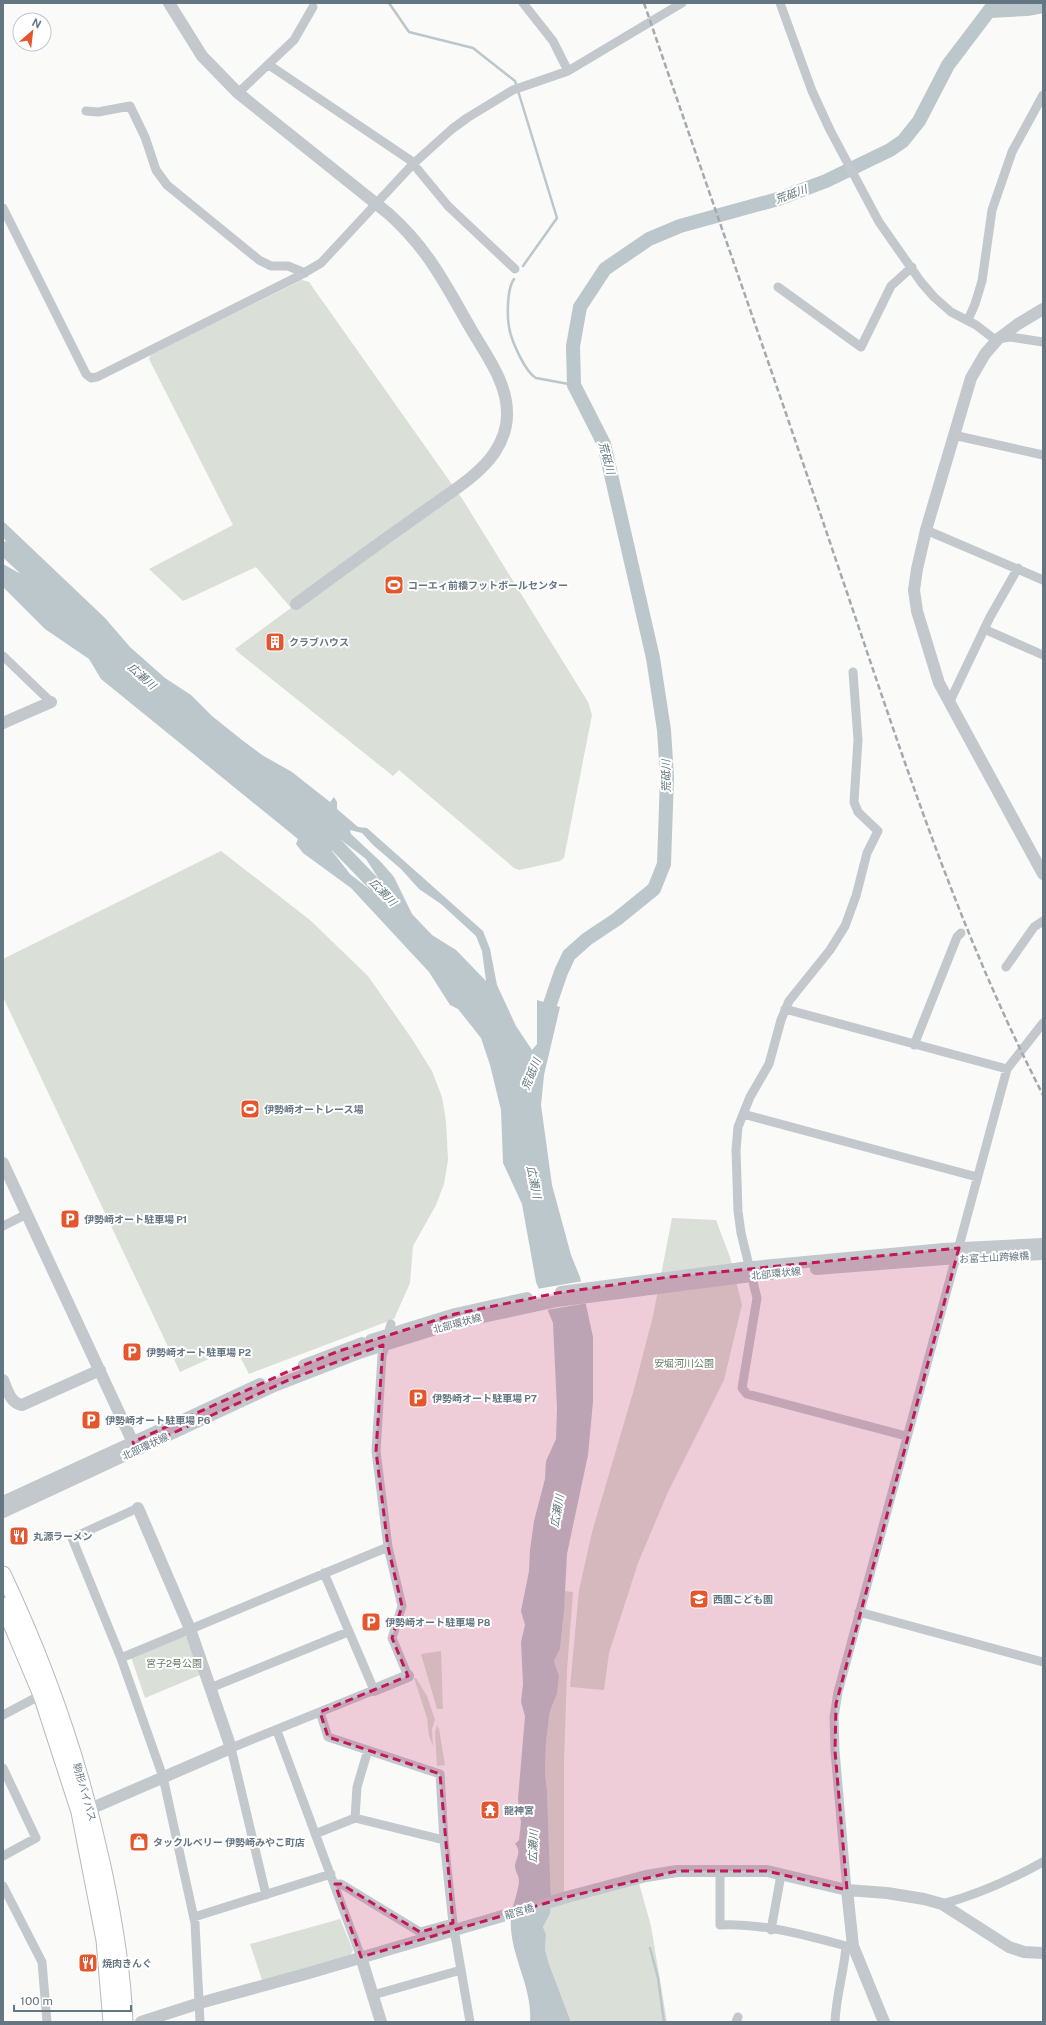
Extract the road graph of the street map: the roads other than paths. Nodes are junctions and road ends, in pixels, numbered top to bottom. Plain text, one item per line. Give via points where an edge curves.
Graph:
1 (169, 3) edge
2 (523, 3) edge
3 (682, 3) edge
4 (780, 3) edge
5 (313, 7) dead end
6 (270, 65) junction
7 (568, 71) junction
8 (238, 94) junction
9 (1043, 95) edge
10 (86, 111) dead end
11 (413, 164) junction
12 (376, 204) junction
13 (3, 208) edge
14 (912, 266) junction
15 (515, 269) dead end
16 (305, 273) junction
17 (778, 287) dead end
18 (1043, 310) edge
19 (968, 320) junction
20 (998, 339) junction
21 (1043, 342) edge
22 (953, 435) junction
23 (1043, 455) edge
24 (926, 530) junction
25 (1018, 568) junction
26 (1043, 580) edge
27 (296, 604) dead end
28 (984, 629) junction
29 (1043, 655) edge
30 (3, 656) edge
31 (853, 672) dead end
32 (51, 702) joint
33 (949, 703) junction
34 (3, 723) edge
35 (1043, 874) edge
36 (1043, 921) edge
37 (961, 933) dead end
38 (1006, 967) dead end
39 (785, 1009) junction
40 (1043, 1023) edge
41 (914, 1045) junction
42 (1007, 1068) junction
43 (743, 1114) junction
44 (3, 1163) edge
45 (977, 1177) junction
46 (27, 1214) junction
47 (3, 1226) edge
48 (1043, 1244) edge
49 (944, 1254) junction
50 (1043, 1254) edge
51 (747, 1272) junction
52 (391, 1324) dead end
53 (100, 1370) junction
54 (3, 1380) edge
55 (906, 1436) junction
56 (135, 1446) junction
57 (3, 1502) edge
58 (138, 1508) joint
59 (3, 1512) edge
60 (388, 1547) junction
61 (324, 1573) junction
62 (3, 1574) edge
63 (3, 1605) edge
64 (859, 1612) junction
65 (190, 1629) junction
66 (348, 1632) junction
67 (121, 1658) junction
68 (1043, 1662) edge
69 (408, 1676) joint
70 (210, 1688) junction
71 (374, 1690) junction
72 (41, 1695) junction
73 (320, 1712) junction
74 (3, 1714) edge
75 (277, 1731) junction
76 (231, 1748) junction
77 (368, 1750) junction
78 (3, 1768) edge
79 (163, 1777) junction
80 (90, 1808) junction
81 (355, 1818) junction
82 (315, 1834) junction
83 (444, 1840) junction
84 (3, 1856) edge
85 (1043, 1862) edge
86 (720, 1871) junction
87 (331, 1874) junction
88 (780, 1875) junction
89 (335, 1884) junction
90 (3, 1886) edge
91 (848, 1890) junction
92 (266, 1895) junction
93 (942, 1904) junction
94 (194, 1917) junction
95 (771, 1930) junction
96 (455, 1935) dead end
97 (849, 1946) junction
98 (1043, 1953) edge
99 (361, 1957) junction
100 (460, 1970) junction
101 (373, 1995) junction
102 (200, 2003) junction
103 (47, 2022) edge
104 (111, 2022) edge
105 (124, 2022) edge
106 (141, 2022) edge
107 (200, 2022) edge
108 (381, 2022) edge
109 (470, 2022) edge
110 (835, 2022) edge
111 (884, 2022) edge

1 - 8 street via 202,56
2 - 7 street via 553,41
3 - 7 street
4 - 14 street via 812,91 831,132 879,222
5 - 6 street via 294,40
6 - 8 street
6 - 11 street
7 - 11 street via 513,90 491,102 452,129
8 - 12 street
9 - 19 street via 1012,152 992,210 982,280
10 - 16 street via 98,112 130,106 156,170 167,185 259,260 271,266 288,266
11 - 12 street
11 - 15 street via 448,206
12 - 16 street via 321,263
12 - 27 street via 410,232 437,270 501,382 507,405 506,424 495,452 479,469
13 - 16 street via 74,351 86,374 91,378
14 - 17 street via 891,286 861,346
14 - 19 street via 934,298 951,312
18 - 20 street
19 - 20 street
20 - 21 street via 1010,337
20 - 22 street via 985,354 971,378
22 - 23 street
22 - 24 street
24 - 25 street
24 - 33 street via 915,583 917,611 939,684
25 - 26 street
25 - 28 street
28 - 29 street
28 - 33 street
30 - 32 street
31 - 39 street via 858,736 854,802 858,812 878,831 867,853 845,926 830,950 795,991
32 - 34 street
33 - 35 street
36 - 38 street via 1034,927
37 - 41 street
39 - 41 street
39 - 43 street via 769,1064
40 - 42 street
41 - 42 street
42 - 45 street
43 - 45 street
43 - 51 street via 737,1136 736,1184
44 - 46 street
45 - 55 street
46 - 47 street
46 - 53 street
48 - 49 street, お富士山跨線橋, bridge
49 - 50 street, お富士山跨線橋, bridge
49 - 51 street, 北部環状線
51 - 55 street via 757,1298 742,1388 744,1392
51 - 56 street, 北部環状線, bridge via 557,1300 362,1347
52 - 60 street via 382,1356 376,1451
53 - 54 street via 22,1405 13,1401
53 - 56 street
55 - 64 street
56 - 57 street, 北部環状線
56 - 59 street, 北部環状線
58 - 65 street
58 - 67 street via 72,1538
60 - 61 street
60 - 69 street via 402,1606 392,1638
61 - 65 street
61 - 66 street
62 - 80 main road, 駒形バイパス via 53,1691
63 - 72 main road, 駒形バイパス
64 - 68 street
64 - 91 street via 834,1717
65 - 67 street
65 - 70 street
66 - 70 street
66 - 71 street
67 - 79 street
69 - 71 street
70 - 76 street
71 - 73 street
72 - 74 street
72 - 104 main road, 駒形バイパス via 79,1812 104,1940
73 - 75 street
73 - 77 street via 328,1737
75 - 76 street
75 - 82 street
76 - 79 street
76 - 92 street
77 - 81 street via 357,1788
77 - 83 street via 440,1774
78 - 84 street via 36,1838
79 - 80 street
79 - 94 street
80 - 105 main road, 駒形バイパス via 118,1940
81 - 82 street
81 - 83 street
82 - 87 street
83 - 89 street via 453,1923 420,1932 341,1884
85 - 93 street
86 - 88 street, 龍宮橋 via 767,1872
86 - 95 street via 720,1925 741,1924
86 - 99 street, 龍宮橋 via 677,1871 646,1876
87 - 89 street
87 - 92 street
88 - 91 street, 龍宮橋
88 - 95 street
89 - 99 street
90 - 103 street via 42,1962
91 - 93 street, 龍宮橋 via 887,1893
91 - 97 street
92 - 94 street
93 - 98 street via 1009,1947 1024,1952
94 - 102 street
95 - 97 street
96 - 100 street
97 - 110 street via 836,2001
97 - 111 street
99 - 101 street
99 - 102 street, 龍宮橋
100 - 101 street
100 - 109 street
101 - 108 street
102 - 106 street, 龍宮橋
102 - 107 street

